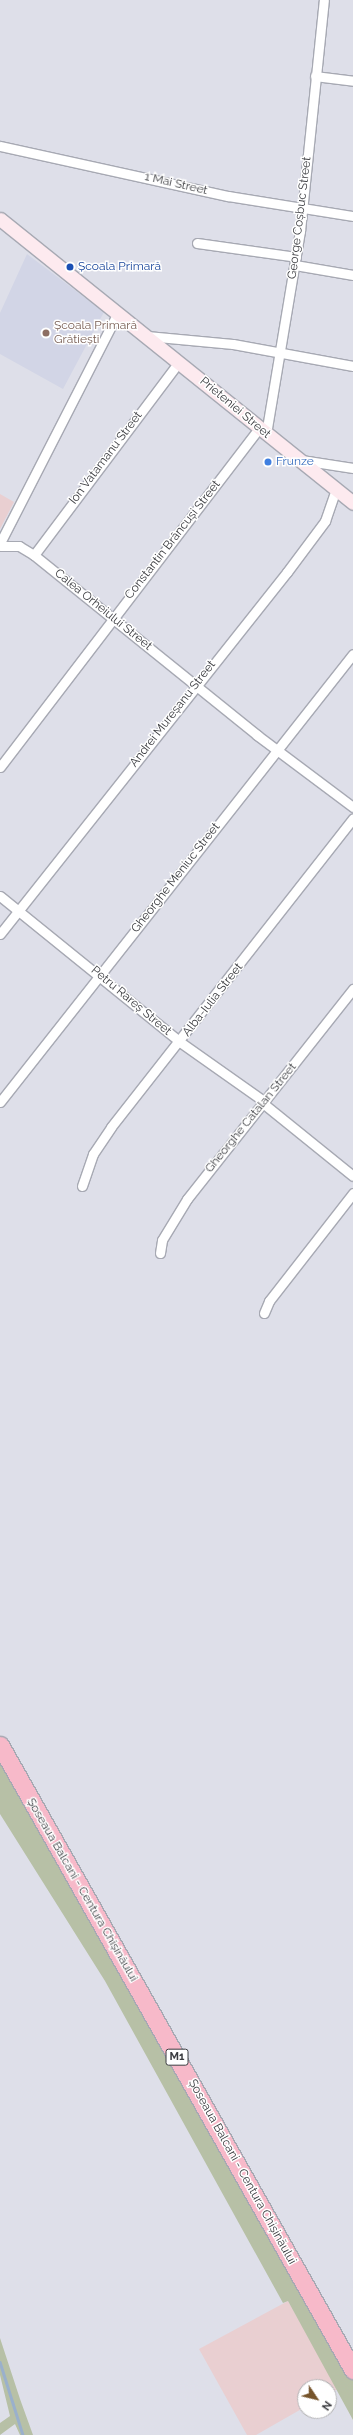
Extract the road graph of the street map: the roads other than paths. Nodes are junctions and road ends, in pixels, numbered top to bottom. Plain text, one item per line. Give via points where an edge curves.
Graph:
1 (324, 0) edge
2 (315, 76) junction
3 (353, 82) edge
4 (0, 146) edge
5 (303, 209) junction
6 (353, 216) edge
7 (0, 219) edge
8 (197, 243) dead end
9 (296, 261) junction
10 (353, 275) edge
11 (118, 312) junction
12 (147, 336) junction
13 (279, 352) junction
14 (179, 362) junction
15 (353, 366) edge
16 (262, 431) junction
17 (298, 460) junction
18 (353, 468) edge
19 (336, 489) junction
20 (353, 503) edge
21 (0, 544) edge
22 (34, 555) junction
23 (112, 619) junction
24 (353, 654) edge
25 (197, 684) junction
26 (277, 750) junction
27 (0, 767) edge
28 (353, 807) edge
29 (353, 818) edge
30 (0, 896) edge
31 (18, 910) junction
32 (0, 934) edge
33 (99, 975) junction
34 (353, 989) edge
35 (180, 1042) junction
36 (0, 1102) edge
37 (264, 1103) junction
38 (353, 1176) edge
39 (82, 1186) dead end
40 (353, 1193) edge
41 (160, 1253) dead end
42 (264, 1313) dead end
43 (0, 1745) edge
44 (353, 2370) edge

1 - 2 street, George Coșbuc Street
2 - 3 street
2 - 5 street, George Coșbuc Street
4 - 5 street, 1 Mai Street
5 - 6 street, 1 Mai Street
5 - 9 street, George Coșbuc Street
7 - 11 street, Prieteniei Street
8 - 9 street
9 - 10 street
9 - 13 street, George Coșbuc Street
11 - 12 street, Prieteniei Street
11 - 21 street
12 - 13 street via 198,340
12 - 14 street, Prieteniei Street
13 - 15 street
13 - 16 street, George Coșbuc Street
14 - 16 street, Prieteniei Street
14 - 22 street, Ion Vatamanu Street
16 - 17 street, Prieteniei Street
16 - 23 street, Constantin Brâncuși Street
17 - 18 street
17 - 19 street, Prieteniei Street
19 - 20 street, Prieteniei Street
19 - 25 street, Andrei Mureșanu Street via 325,521
21 - 22 street, Calea Orheiului Street via 19,546
22 - 23 street, Calea Orheiului Street
23 - 25 street, Calea Orheiului Street
23 - 27 street, Constantin Brâncuși Street
24 - 26 street, Gheorghe Meniuc Street
25 - 26 street, Calea Orheiului Street
25 - 31 street, Andrei Mureșanu Street
26 - 28 street, Calea Orheiului Street
26 - 33 street, Gheorghe Meniuc Street
29 - 35 street, Alba-Iulia Street
30 - 31 street, Petru Rareș Street
31 - 32 street, Andrei Mureșanu Street
31 - 33 street, Petru Rareș Street
33 - 35 street, Petru Rareș Street
33 - 36 street, Gheorghe Meniuc Street
34 - 37 street, Gheorghe Catalan Street
35 - 37 street, Petru Rareș Street
35 - 39 street, Alba-Iulia Street via 93,1154
37 - 38 street, Petru Rareș Street
37 - 41 street, Gheorghe Catalan Street via 187,1199 162,1240
40 - 42 street via 269,1301
43 - 44 highway, Șoseaua Balcani - Centura Chișinăului / M1

